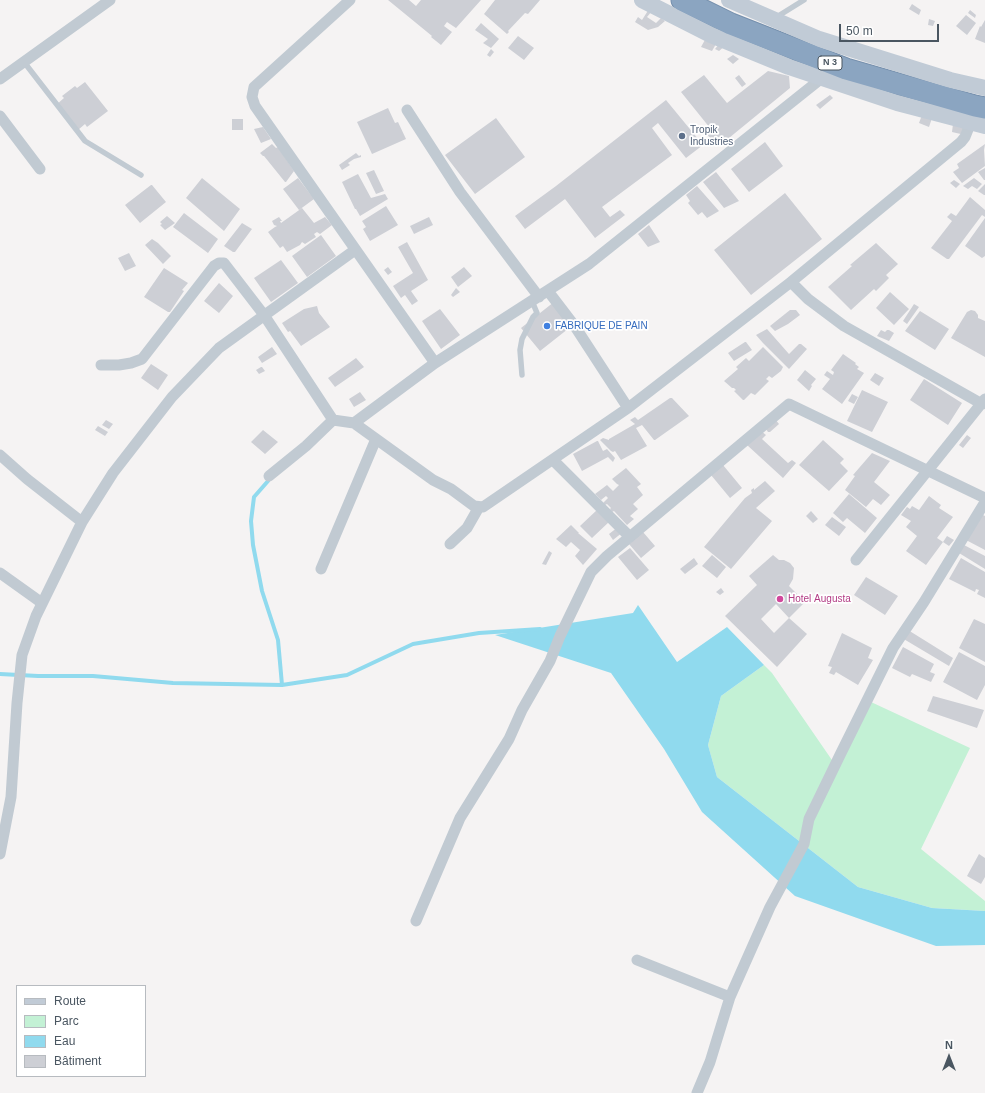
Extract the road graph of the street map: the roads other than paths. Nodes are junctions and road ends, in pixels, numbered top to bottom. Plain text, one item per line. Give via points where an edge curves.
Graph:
1 (110, 0) edge
2 (350, 0) edge
3 (642, 0) edge
4 (682, 0) edge
5 (729, 0) edge
6 (804, 0) edge
7 (773, 20) junction
8 (24, 62) junction
9 (822, 78) junction
10 (0, 79) edge
11 (985, 88) edge
12 (406, 110) dead end
13 (0, 116) edge
14 (980, 119) edge
15 (40, 169) dead end
16 (142, 175) dead end
17 (355, 250) junction
18 (791, 282) junction
19 (540, 296) junction
20 (264, 315) junction
21 (435, 363) junction
22 (101, 365) dead end
23 (522, 375) dead end
24 (983, 402) edge
25 (628, 408) junction
26 (333, 420) junction
27 (354, 423) junction
28 (376, 439) junction
29 (0, 455) edge
30 (553, 460) junction
31 (928, 470) junction
32 (269, 476) dead end
33 (985, 498) edge
34 (985, 502) edge
35 (479, 507) junction
36 (82, 522) junction
37 (630, 537) junction
38 (450, 544) dead end
39 (856, 560) dead end
40 (321, 569) dead end
41 (0, 573) edge
42 (42, 603) junction
43 (0, 854) edge
44 (416, 922) dead end
45 (638, 960) dead end
46 (730, 997) junction
47 (697, 1093) edge

1 - 8 street
2 - 17 street via 254,87 252,97 254,106
3 - 9 main road via 711,35
4 - 14 highway, N 3 via 731,24 846,69 976,106
5 - 7 main road
6 - 7 lane
7 - 11 main road via 819,39 950,80
8 - 10 street
8 - 16 lane via 84,141
9 - 14 main road via 897,103
9 - 19 street via 589,264
12 - 19 street via 460,192
13 - 15 street
14 - 18 street via 961,142
17 - 20 street
17 - 21 street
18 - 24 street via 808,299 844,326
18 - 25 street
19 - 21 street
19 - 23 lane via 537,313 522,339
19 - 25 street via 574,325
20 - 22 street via 224,263 219,263 214,266 142,359 120,366
20 - 26 street
20 - 36 street via 219,348 172,397 113,473
21 - 27 street
24 - 31 street
25 - 30 street
26 - 27 street
26 - 32 street
27 - 28 street
28 - 35 street via 432,480
28 - 40 street
29 - 36 street
30 - 35 street via 483,507
30 - 37 street
31 - 33 street
31 - 37 street via 789,404
31 - 39 street
34 - 46 street via 893,648 809,819 804,844 770,907
35 - 38 street via 468,528
36 - 42 street
37 - 44 street via 591,572 550,661 509,739 460,818
41 - 42 street
42 - 43 street via 22,655 11,797
45 - 46 street
46 - 47 street via 710,1062

